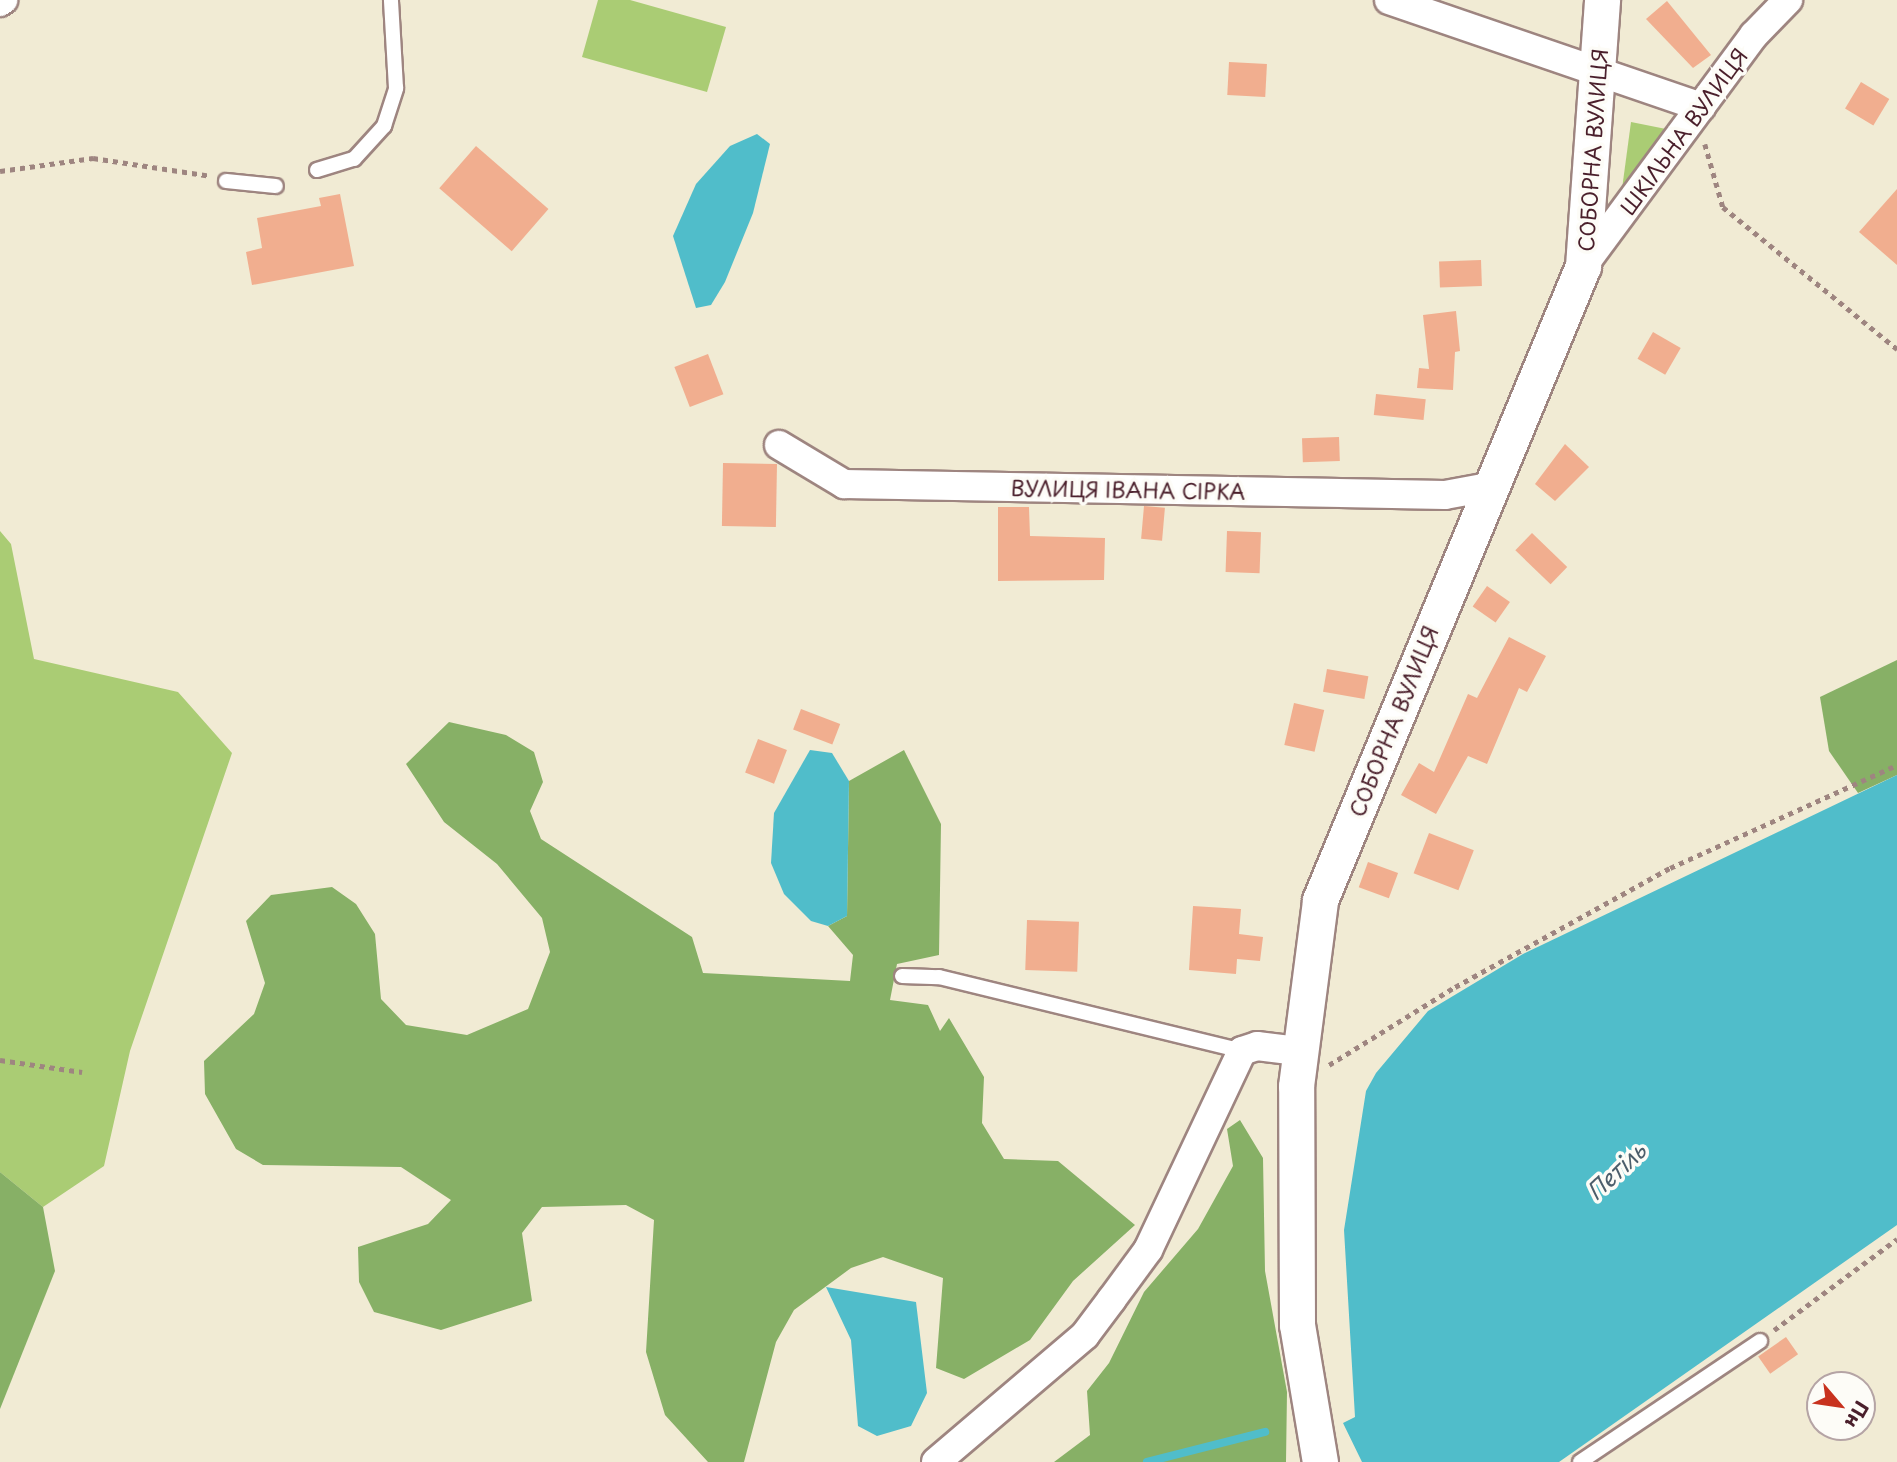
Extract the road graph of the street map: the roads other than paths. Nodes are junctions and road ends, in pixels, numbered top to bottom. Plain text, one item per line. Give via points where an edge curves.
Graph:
1 (391, 0) edge
2 (1389, 0) edge
3 (1602, 0) edge
4 (1788, 0) edge
5 (1601, 69) junction
6 (1693, 118) junction
7 (317, 170) dead end
8 (226, 181) road end
9 (276, 186) dead end
10 (1583, 266) junction
11 (779, 445) dead end
12 (1488, 487) junction
13 (902, 976) dead end
14 (1242, 1051) junction
15 (1297, 1051) junction
16 (1760, 1341) road end
17 (936, 1462) edge
18 (1320, 1462) edge
19 (1580, 1462) edge

1 - 7 lane via 396,88 384,126 354,159
2 - 5 street
3 - 5 street, СОБОРНА ВУЛИЦЯ
4 - 6 street, ШКІЛЬНА ВУЛИЦЯ
5 - 6 street
5 - 10 street, СОБОРНА ВУЛИЦЯ
6 - 10 street, ШКІЛЬНА ВУЛИЦЯ
8 - 9 lane
10 - 12 street, СОБОРНА ВУЛИЦЯ
11 - 12 street, ВУЛИЦЯ ІВАНА СІРКА via 844,484 1445,495
12 - 15 street, СОБОРНА ВУЛИЦЯ via 1320,900
13 - 14 lane via 952,980
14 - 15 street via 1257,1046
14 - 17 street via 1148,1250 1085,1335
15 - 18 street, СОБОРНА ВУЛИЦЯ via 1297,1325 1309,1425
16 - 19 lane

